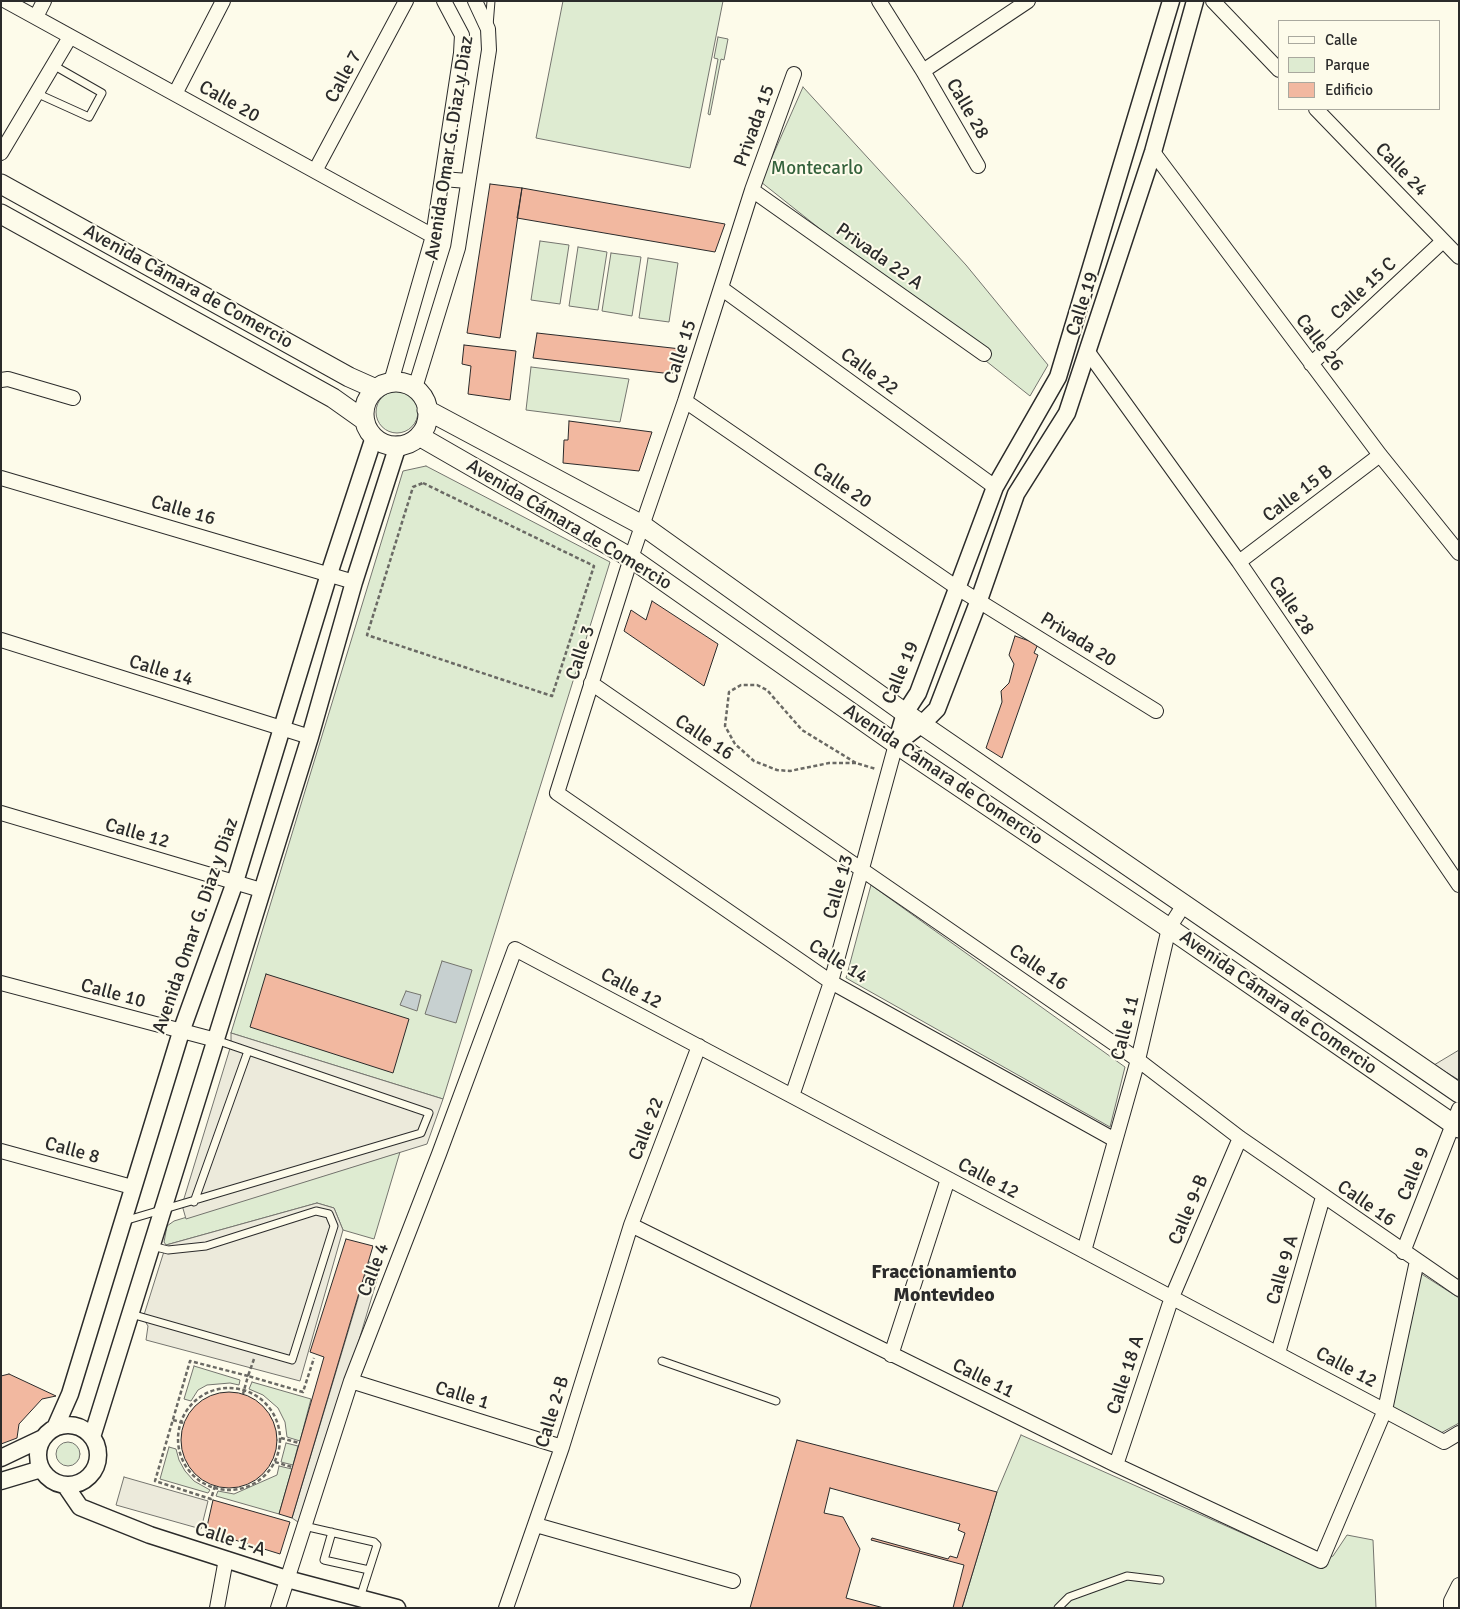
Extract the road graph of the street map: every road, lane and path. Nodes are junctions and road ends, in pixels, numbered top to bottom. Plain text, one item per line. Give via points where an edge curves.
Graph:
1 (6, 1) edge
2 (44, 1) edge
3 (222, 1) edge
4 (406, 1) edge
5 (444, 1) edge
6 (475, 1) edge
7 (491, 1) edge
8 (879, 1) edge
9 (1028, 1) edge
10 (1171, 1) edge
11 (1196, 1) edge
12 (1213, 1) edge
13 (36, 17) junction
14 (488, 29) junction
15 (70, 36) junction
16 (1157, 50) junction
17 (1180, 57) junction
18 (53, 65) junction
19 (1278, 69) edge
20 (923, 71) junction
21 (794, 74) dead end
22 (36, 93) junction
23 (175, 94) junction
24 (1317, 110) edge
25 (1153, 152) junction
26 (1, 153) edge
27 (978, 166) dead end
28 (315, 172) junction
29 (442, 179) junction
30 (468, 181) junction
31 (1, 184) edge
32 (752, 190) junction
33 (1, 214) edge
34 (433, 236) junction
35 (1443, 241) junction
36 (1459, 257) edge
37 (721, 288) junction
38 (1088, 352) junction
39 (984, 354) dead end
40 (1311, 364) junction
41 (1, 380) edge
42 (383, 386) junction
43 (415, 388) junction
44 (73, 398) dead end
45 (685, 401) junction
46 (427, 410) junction
47 (364, 420) junction
48 (419, 436) junction
49 (374, 437) junction
50 (398, 445) junction
51 (1380, 455) junction
52 (1, 478) edge
53 (423, 483) joint
54 (995, 486) junction
55 (642, 525) junction
56 (1459, 553) edge
57 (631, 558) junction
58 (1239, 562) junction
59 (329, 574) junction
60 (354, 582) junction
61 (956, 587) junction
62 (979, 600) junction
63 (1, 640) edge
64 (591, 683) junction
65 (1156, 711) dead end
66 (905, 713) junction
67 (922, 724) junction
68 (281, 728) junction
69 (310, 737) junction
70 (896, 744) junction
71 (856, 763) junction
72 (888, 773) junction
73 (556, 793) joint
74 (1, 813) edge
75 (864, 870) junction
76 (235, 882) junction
77 (1459, 885) edge
78 (261, 890) junction
79 (1185, 903) junction
80 (1169, 928) junction
81 (514, 949) joint
82 (831, 982) junction
83 (1, 983) edge
84 (181, 1032) junction
85 (216, 1040) junction
86 (699, 1046) junction
87 (248, 1050) junction
88 (1138, 1060) junction
89 (1459, 1093) edge
90 (792, 1096) junction
91 (1457, 1120) edge
92 (1240, 1138) junction
93 (1115, 1140) junction
94 (1, 1151) edge
95 (948, 1178) junction
96 (132, 1187) junction
97 (1324, 1197) junction
98 (194, 1202) junction
99 (163, 1211) junction
100 (124, 1222) junction
101 (631, 1225) junction
102 (160, 1248) junction
103 (1084, 1251) junction
104 (1403, 1252) junction
105 (1417, 1262) junction
106 (1459, 1289) edge
107 (1172, 1297) junction
108 (131, 1314) junction
109 (257, 1350) junction
110 (1278, 1353) junction
111 (891, 1355) junction
112 (314, 1358) dead end
113 (662, 1361) dead end
114 (248, 1376) junction
115 (351, 1381) junction
116 (245, 1390) junction
117 (244, 1394) dead end
118 (776, 1401) dead end
119 (1386, 1410) junction
120 (173, 1420) junction
121 (182, 1423) junction
122 (49, 1433) junction
123 (1459, 1433) edge
124 (92, 1437) junction
125 (281, 1438) junction
126 (299, 1443) dead end
127 (562, 1447) junction
128 (1, 1458) edge
129 (275, 1462) junction
130 (1116, 1465) junction
131 (292, 1467) dead end
132 (41, 1469) junction
133 (1, 1481) edge
134 (65, 1485) junction
135 (215, 1487) junction
136 (536, 1525) junction
137 (304, 1526) junction
138 (332, 1532) junction
139 (226, 1559) junction
140 (369, 1570) junction
141 (287, 1579) junction
142 (1160, 1580) dead end
143 (733, 1582) dead end
144 (1459, 1585) edge
145 (360, 1598) junction
146 (1451, 1604) edge
147 (217, 1608) edge
148 (278, 1608) edge
149 (397, 1608) edge
150 (506, 1608) edge
151 (1058, 1608) edge

1 - 13 street, Calle 20
2 - 13 street
3 - 23 street
4 - 28 street, Calle 7
5 - 29 street, Avenida Omar G. Diaz y Diaz via 462,35
6 - 14 street, Avenida Omar G. Diaz y Diaz
7 - 14 lane
8 - 20 street, Calle 28
9 - 20 street
10 - 16 street, Calle 19
11 - 17 street, Calle 19
12 - 19 street
13 - 15 street, Calle 20
14 - 30 street, Avenida Omar G. Diaz y Diaz via 489,50
15 - 18 street
15 - 23 street, Calle 20
16 - 17 street
16 - 54 street, Calle 19 via 1058,377
17 - 25 street, Calle 19
18 - 22 street
18 - 22 lane via 102,93 89,117
20 - 27 street, Calle 28
21 - 32 street, Privada 15
22 - 26 street
23 - 28 street, Calle 20
24 - 35 street, Calle 24
25 - 38 street, Calle 19
25 - 40 street, Calle 26
28 - 34 street, Calle 20
29 - 30 street
29 - 34 street, Avenida Omar G. Diaz y Diaz
30 - 43 street, Avenida Omar G. Diaz y Diaz via 458,248
31 - 42 main road, Avenida Cámara de Comercio via 341,372
32 - 37 street, Calle 15
32 - 39 street, Privada 22 A
33 - 47 main road, Avenida Cámara de Comercio via 332,398
34 - 42 street, Avenida Omar G. Diaz y Diaz
35 - 36 street, Calle 24
35 - 40 street, Calle 15 C
37 - 45 street, Calle 15
37 - 54 street, Calle 22
38 - 58 street, Calle 28
38 - 62 street, Calle 19 via 1067,413 1016,494
40 - 51 street, Calle 26
41 - 44 street via 8,379
42 - 43 main road via 407,384
42 - 47 main road via 366,403
43 - 46 main road
45 - 55 street, Calle 15
45 - 61 street, Calle 20
46 - 48 main road via 427,419
46 - 55 main road, Avenida Cámara de Comercio
47 - 49 main road
48 - 50 main road
48 - 57 main road, Avenida Cámara de Comercio
49 - 50 main road via 385,444
49 - 59 street, Avenida Omar G. Diaz y Diaz
50 - 60 street
51 - 56 street, Calle 26
51 - 58 street, Calle 15 B
52 - 59 street, Calle 16
53 - 53 path via 594,566 552,696 367,635 413,487
54 - 61 street, Calle 19
55 - 57 street, Calle 3
55 - 66 main road, Avenida Cámara de Comercio
57 - 64 street, Calle 3
57 - 70 main road, Avenida Cámara de Comercio
58 - 77 street, Calle 28
59 - 60 street, Calle 16
59 - 68 street, Avenida Omar G. Diaz y Diaz
60 - 69 street
61 - 62 street, Calle 20
61 - 66 street, Calle 19 via 918,694
62 - 65 street, Privada 20
62 - 67 street, Calle 19 via 937,709
63 - 68 street, Calle 14
64 - 73 street, Calle 3
64 - 75 street, Calle 16
66 - 67 main road, Avenida Cámara de Comercio
66 - 70 street, Calle 19
67 - 70 street, Calle 19
67 - 79 main road, Avenida Cámara de Comercio
68 - 69 street, Calle 14
68 - 76 street, Avenida Omar G. Diaz y Diaz
69 - 78 street
70 - 72 street, Calle 13
70 - 80 main road, Avenida Cámara de Comercio
71 - 71 path via 802,730 767,690 757,685 741,686 729,692 725,726 735,744 754,761 777,770 790,771 829,763
71 - 72 path
72 - 75 street, Calle 13
73 - 82 street, Calle 14
74 - 76 street, Calle 12
75 - 82 street, Calle 13
75 - 88 street, Calle 16
76 - 78 street, Calle 12
76 - 84 street, Avenida Omar G. Diaz y Diaz
78 - 85 street
79 - 80 street, Calle 11
79 - 89 main road, Avenida Cámara de Comercio
80 - 88 street, Calle 11
80 - 91 main road, Avenida Cámara de Comercio
81 - 86 street, Calle 12
81 - 115 street, Calle 4
82 - 90 street, Calle 13
82 - 93 street, Calle 14
83 - 84 street, Calle 10
84 - 85 street, Calle 10
84 - 96 street, Avenida Omar G. Diaz y Diaz
85 - 87 lane
85 - 99 street
86 - 90 street, Calle 12
86 - 101 street, Calle 22
87 - 98 lane
87 - 98 lane via 429,1113 421,1133
88 - 92 street, Calle 16
88 - 93 street, Calle 11
90 - 95 street, Calle 12
91 - 104 street, Calle 9
92 - 97 street, Calle 16
92 - 107 street, Calle 9-B
93 - 103 street, Calle 11
94 - 96 street, Calle 8
95 - 103 street, Calle 12
95 - 111 street
96 - 100 street, Avenida Omar G. Diaz y Diaz
97 - 104 street, Calle 16
97 - 110 street, Calle 9 A
98 - 99 lane
99 - 100 lane
99 - 102 street
100 - 122 street, Avenida Omar G. Diaz y Diaz via 70,1394
101 - 111 street, Calle 11
101 - 127 street, Calle 2-B
102 - 108 street
102 - 109 lane via 206,1246 316,1211 329,1214 334,1226 292,1360
103 - 107 street, Calle 12
104 - 105 street, Calle 16
105 - 106 street, Calle 16
105 - 119 street
107 - 110 street, Calle 12
107 - 130 street, Calle 18 A
108 - 109 lane
108 - 124 street
109 - 114 path
110 - 119 street, Calle 12
111 - 130 street, Calle 11
112 - 114 path via 303,1392
113 - 118 lane
114 - 116 path
114 - 120 path via 190,1361
115 - 127 street, Calle 1
115 - 137 street, Calle 4
116 - 117 path
116 - 121 path via 232,1387 206,1393 186,1410
116 - 125 path via 267,1404 275,1415
119 - 123 street, Calle 12 via 1444,1442
119 - 130 street, Calle 11 via 1321,1562
120 - 121 path
120 - 135 path via 155,1482 211,1499
121 - 135 path via 178,1446 181,1458 194,1477
122 - 124 street via 75,1426
122 - 128 street
122 - 132 street via 38,1448
124 - 134 street via 98,1453 93,1471 80,1482
125 - 126 path
125 - 129 path
127 - 136 street, Calle 2-B
129 - 131 path
129 - 135 path via 265,1476 242,1489
132 - 133 street
132 - 134 street via 51,1480
134 - 139 street, Calle 1-A via 80,1507 150,1535
136 - 143 street
136 - 150 street, Calle 2-B
137 - 138 lane
137 - 141 street, Calle 4
138 - 140 lane via 374,1542
138 - 140 lane via 324,1560
139 - 141 street, Calle 1-A
139 - 147 street
140 - 145 lane
141 - 145 street, Calle 1-A
141 - 148 street, Calle 4
142 - 151 lane via 1126,1576 1069,1597
144 - 146 street
145 - 149 street, Calle 1-A

